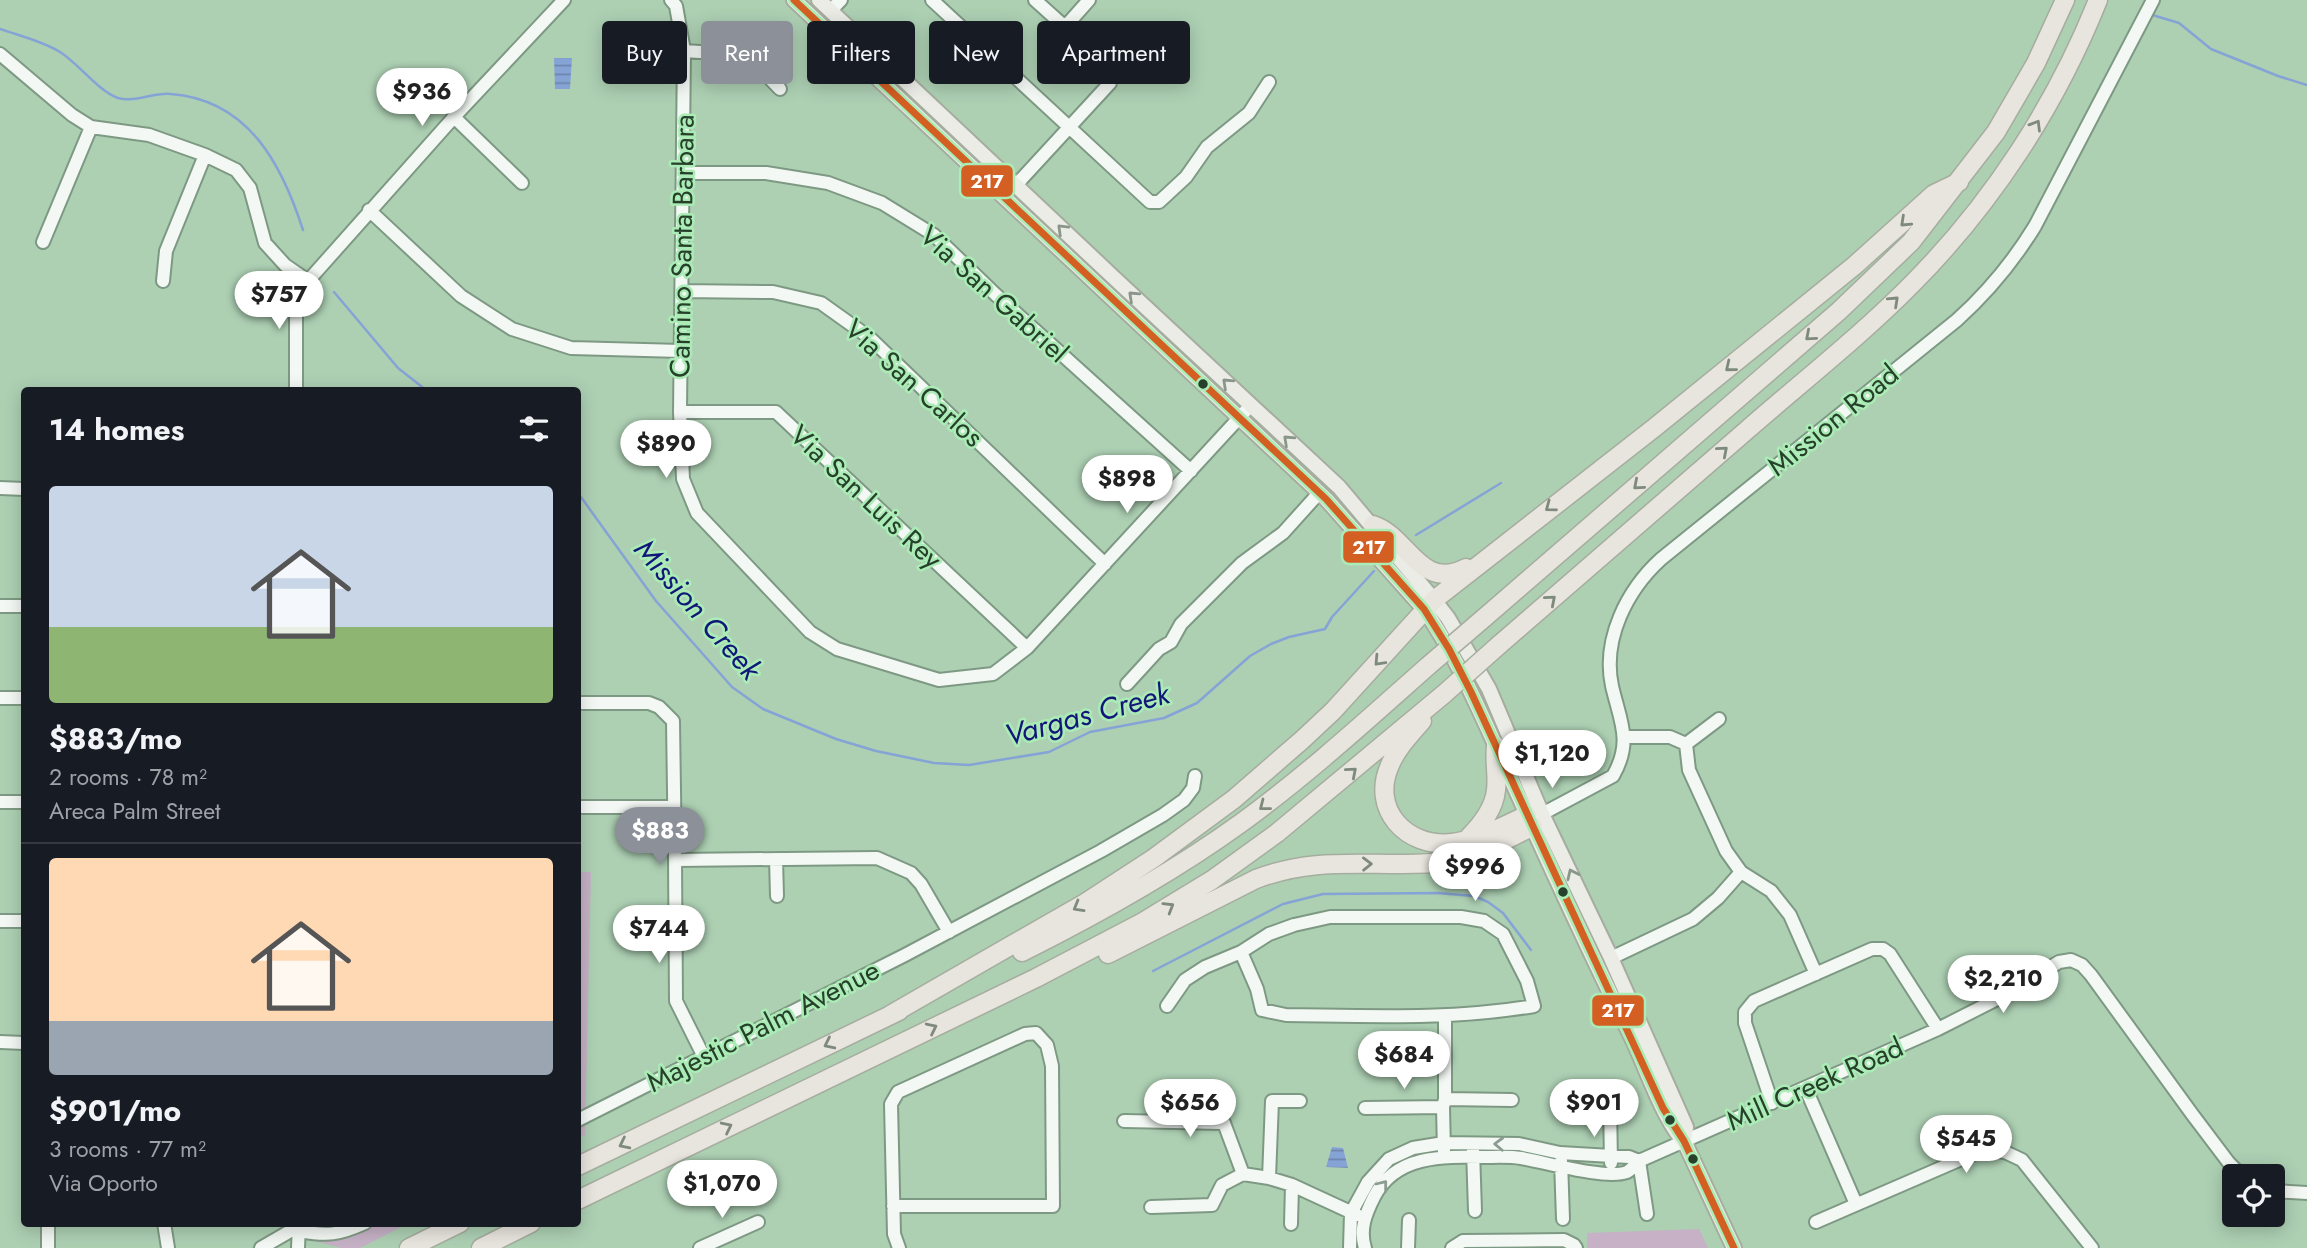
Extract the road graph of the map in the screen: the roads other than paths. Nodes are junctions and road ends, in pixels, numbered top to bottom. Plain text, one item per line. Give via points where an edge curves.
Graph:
1 (564, 0) edge
2 (671, 0) edge
3 (794, 0) edge
4 (820, 0) edge
5 (932, 0) edge
6 (1035, 0) edge
7 (1089, 0) edge
8 (2065, 0) edge
9 (2098, 0) edge
10 (2153, 0) edge
11 (836, 5) edge
12 (679, 21) edge
13 (1058, 21) edge
14 (1070, 21) edge
15 (687, 51) edge
16 (0, 55) edge
17 (1269, 82) dead end
18 (684, 84) edge
19 (1109, 84) edge
20 (780, 89) dead end
21 (454, 117) junction
22 (91, 127) junction
23 (1069, 127) junction
24 (205, 155) junction
25 (683, 173) junction
26 (1959, 182) junction
27 (522, 183) dead end
28 (1016, 185) junction
29 (369, 210) junction
30 (43, 242) dead end
31 (163, 281) dead end
32 (308, 281) junction
33 (682, 291) junction
34 (681, 351) junction
35 (296, 387) edge
36 (1251, 405) junction
37 (680, 412) junction
38 (1240, 417) junction
39 (1191, 471) junction
40 (0, 488) edge
41 (21, 489) edge
42 (1319, 493) junction
43 (1373, 525) junction
44 (1487, 556) junction
45 (1105, 564) junction
46 (1429, 604) junction
47 (0, 606) edge
48 (21, 606) edge
49 (1027, 648) junction
50 (1127, 684) dead end
51 (1444, 694) junction
52 (0, 698) edge
53 (21, 698) edge
54 (581, 704) edge
55 (1719, 719) dead end
56 (1624, 737) junction
57 (1686, 744) junction
58 (1496, 746) junction
59 (1195, 776) dead end
60 (0, 802) edge
61 (21, 802) edge
62 (581, 807) edge
63 (674, 807) junction
64 (1534, 818) junction
65 (1467, 840) junction
66 (776, 859) junction
67 (675, 860) junction
68 (1741, 872) junction
69 (776, 896) dead end
70 (0, 921) edge
71 (21, 921) edge
72 (949, 932) junction
73 (1241, 953) junction
74 (1611, 958) junction
75 (1816, 974) junction
76 (1000, 996) junction
77 (1167, 1006) dead end
78 (890, 1015) junction
79 (1445, 1016) junction
80 (1938, 1029) junction
81 (0, 1042) edge
82 (21, 1044) edge
83 (703, 1055) junction
84 (1806, 1089) junction
85 (1512, 1100) dead end
86 (1300, 1101) dead end
87 (1444, 1103) junction
88 (1772, 1103) junction
89 (1610, 1104) dead end
90 (1365, 1108) dead end
91 (581, 1118) edge
92 (1125, 1121) dead end
93 (1684, 1141) junction
94 (1444, 1149) junction
95 (1473, 1150) junction
96 (1560, 1153) junction
97 (1610, 1157) junction
98 (1639, 1161) junction
99 (2230, 1164) edge
100 (581, 1165) edge
101 (1561, 1167) junction
102 (1243, 1174) junction
103 (1611, 1174) junction
104 (1269, 1178) junction
105 (1293, 1185) junction
106 (2285, 1192) edge
107 (2307, 1194) edge
108 (581, 1199) edge
109 (1856, 1204) junction
110 (893, 1206) junction
111 (1152, 1208) dead end
112 (1475, 1211) dead end
113 (1351, 1213) junction
114 (1647, 1214) dead end
115 (1364, 1218) junction
116 (1563, 1219) dead end
117 (1409, 1220) dead end
118 (758, 1222) dead end
119 (1816, 1222) dead end
120 (1291, 1224) dead end
121 (48, 1227) edge
122 (165, 1227) edge
123 (356, 1227) edge
124 (452, 1227) edge
125 (523, 1227) edge
126 (302, 1229) edge
127 (297, 1247) edge
128 (48, 1248) edge
129 (168, 1248) edge
130 (261, 1248) edge
131 (409, 1248) edge
132 (481, 1248) edge
133 (700, 1248) edge
134 (899, 1248) edge
135 (1350, 1248) edge
136 (1365, 1248) edge
137 (1408, 1248) edge
138 (1452, 1248) edge
139 (1576, 1248) edge
140 (1734, 1248) edge
141 (2092, 1248) edge

1 - 21 street
2 - 12 street, Camino Santa Barbara
3 - 38 main road
4 - 11 main road
5 - 23 street
6 - 13 street
7 - 14 street
8 - 26 highway via 2022,89
51 -> 9 highway, bridge via 1864,328 1944,250 2034,128
10 - 56 street, Mission Road via 2035,226 2001,275 1957,320 1661,559 1639,582 1622,612 1612,648 1612,686
11 - 28 main road
15 - 20 street via 733,54 753,61
16 - 22 street
17 - 23 street via 1250,113 1207,147 1186,177 1159,202 1150,202
18 - 25 street, Camino Santa Barbara
19 - 23 street
21 - 27 street
21 - 29 street
22 - 24 street via 149,135
22 - 30 street
23 - 28 street
24 - 31 street via 166,251
24 - 32 street via 236,170 250,188 265,243
25 - 33 street, Camino Santa Barbara
25 - 39 street, Via San Gabriel via 766,173 828,183 882,203 934,235
26 -> 44 highway via 1934,194 1854,267
26 -> 78 highway, bridge via 1911,242 1861,291 1290,786 1194,856 1074,926
36 -> 28 main road
29 - 32 street
29 - 34 street via 461,296 512,329 571,348
32 - 35 street via 296,307
33 - 34 street, Camino Santa Barbara
33 - 45 street, Via San Carlos via 772,292 821,303 870,338
34 - 37 street, Camino Santa Barbara
36 - 38 street, Camino Santa Barbara
43 -> 36 main road
37 - 49 street, Via San Luis Rey via 776,412
37 - 49 street, Camino Santa Barbara via 683,479 697,513 810,632 837,649 939,680 993,674
38 - 39 street, Camino Santa Barbara
38 - 42 main road
39 - 45 street, Camino Santa Barbara
40 - 41 street
42 - 46 main road
42 - 50 street via 1283,533 1242,563
43 - 44 highway via 1386,530 1411,557 1435,573 1454,573
43 - 46 main road
44 - 46 highway
45 - 49 street, Camino Santa Barbara
46 - 58 main road
46 - 64 main road via 1448,618 1489,688
46 -> 78 highway via 1310,733 1192,831 1085,903
47 - 48 street
51 - 65 highway via 1389,766 1387,807 1394,822 1419,840 1437,844
76 -> 51 highway via 1126,932 1228,869 1309,808
52 - 53 street
54 - 63 street via 649,703 667,713 673,721
55 - 57 street
56 - 57 street via 1670,737
56 - 64 street, Mission Road via 1613,776
57 - 68 street via 1689,770 1726,851
58 - 64 main road
58 - 65 highway via 1493,802
59 - 72 street, Majestic Palm Avenue via 1184,800 1163,816
60 - 61 street
62 - 63 street
63 - 67 street
64 - 65 highway
74 -> 64 main road
76 -> 64 highway via 1129,944 1281,870 1307,865 1453,861 1474,854
64 - 93 main road via 1675,1132
66 - 67 street
66 - 69 street
66 - 72 street via 877,858 894,864 921,884
67 - 83 street via 676,1001
68 - 74 street via 1693,919
68 - 75 street via 1771,891 1790,915
70 - 71 street
72 - 83 street, Majestic Palm Avenue
73 - 77 street via 1185,980
73 - 79 street via 1262,1010 1286,1015
73 - 79 street via 1269,934 1330,917 1484,921 1503,934 1534,1006
74 - 93 main road via 1686,1127
75 - 80 street via 1883,949
75 - 88 street via 1754,1001 1745,1012
108 -> 76 highway
78 -> 100 highway
79 - 87 street
80 - 84 street, Mill Creek Road
80 - 99 street, Mill Creek Road via 2059,962 2071,960 2082,965
81 - 82 street
83 - 91 street, Majestic Palm Avenue
84 - 88 street, Mill Creek Road
84 - 109 street
85 - 87 street
86 - 104 street via 1272,1101
87 - 90 street
87 - 94 street
88 - 93 street, Mill Creek Road
89 - 97 street
92 - 102 street via 1224,1123
93 - 98 street, Mill Creek Road
93 - 140 main road
94 - 95 street
94 - 113 street via 1413,1148 1390,1159 1368,1182
115 -> 94 street via 1379,1188 1396,1170
96 -> 95 street via 1519,1144
95 - 101 street
95 - 112 street
96 - 97 street
96 - 101 street
97 - 98 street
97 - 103 street
98 - 103 street, Mill Creek Road via 1628,1172
98 - 114 street
101 - 103 street
101 - 116 street
102 - 104 street
102 - 111 street via 1222,1185 1212,1205
104 - 105 street
105 - 113 street
105 - 120 street
106 - 107 street
109 - 119 street
109 - 141 street via 1973,1154 2005,1152 2022,1160
110 - 110 street via 891,1104 898,1092 1025,1034 1035,1034 1047,1045 1052,1066 1053,1206
110 - 134 street
113 - 115 street
113 - 135 street
115 - 136 street
117 - 137 street
118 - 133 street
121 - 128 street
122 - 129 street
123 - 126 street via 340,1234
124 - 131 highway
125 - 132 highway
126 - 127 street
126 - 130 street
138 - 139 street via 1463,1241 1551,1240 1564,1240

